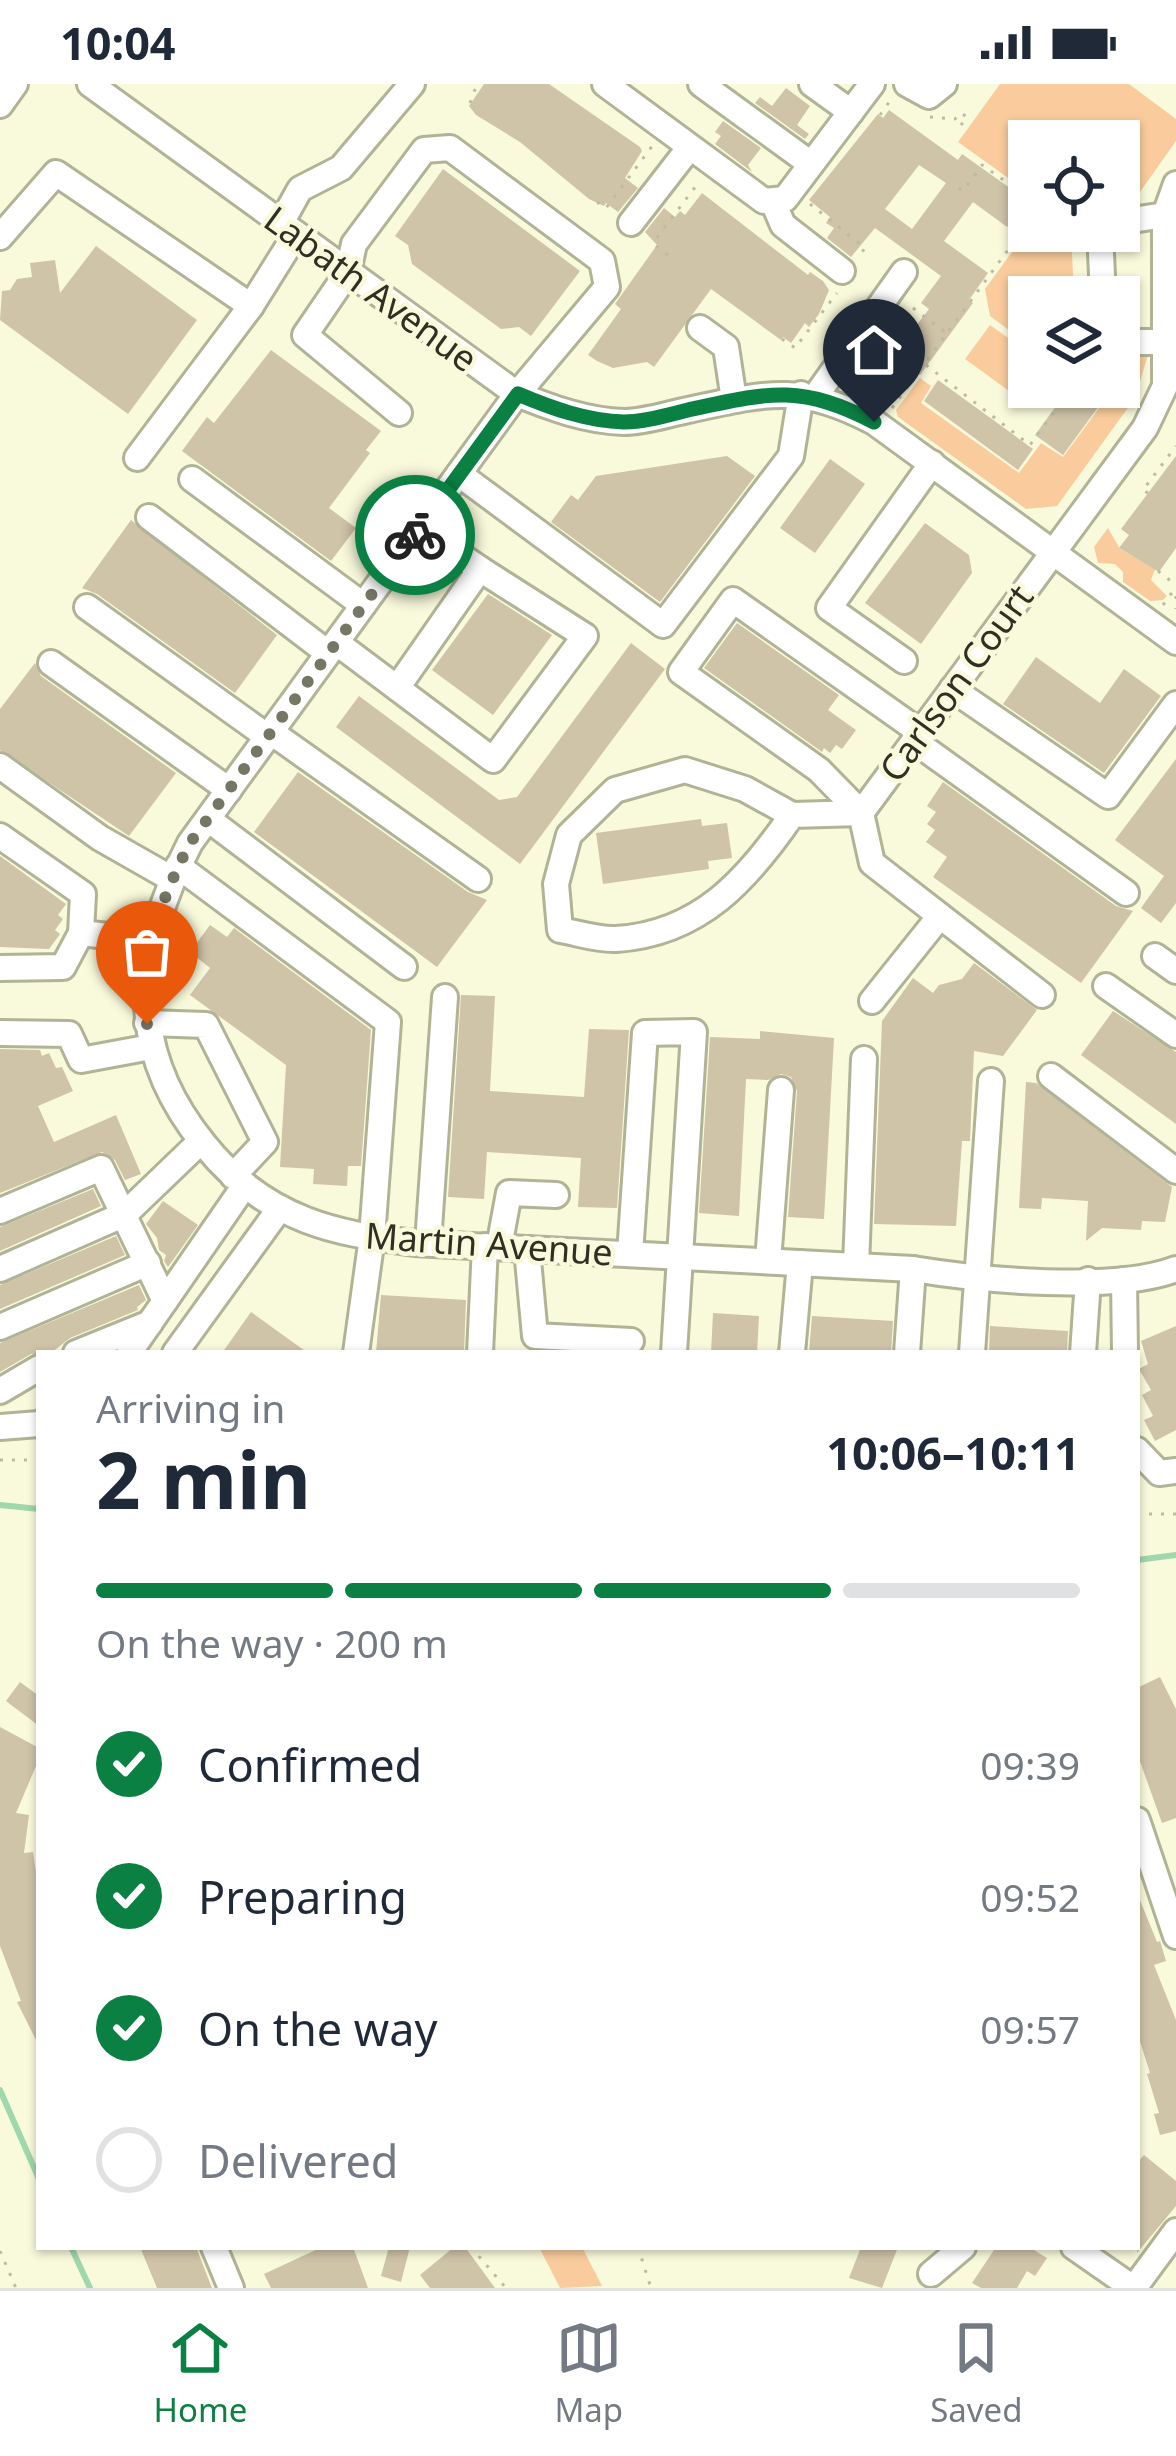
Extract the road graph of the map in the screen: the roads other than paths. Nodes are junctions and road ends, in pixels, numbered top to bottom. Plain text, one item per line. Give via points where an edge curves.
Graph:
1 (15, 84) edge
2 (90, 84) edge
3 (412, 84) edge
4 (605, 84) edge
5 (701, 84) edge
6 (812, 84) edge
7 (944, 84) edge
8 (892, 87) edge
9 (0, 105) edge
10 (850, 112) junction
11 (678, 150) junction
12 (811, 164) junction
13 (1176, 184) edge
14 (773, 202) junction
15 (1165, 215) junction
16 (1140, 219) edge
17 (631, 224) dead end
18 (289, 228) junction
19 (2, 230) edge
20 (348, 272) junction
21 (904, 272) dead end
22 (845, 274) road end
23 (1171, 284) edge
24 (251, 306) junction
25 (1171, 312) edge
26 (700, 328) dead end
27 (1165, 341) junction
28 (1140, 342) edge
29 (518, 394) junction
30 (808, 395) junction
31 (734, 400) junction
32 (399, 413) dead end
33 (137, 458) dead end
34 (932, 464) junction
35 (459, 474) junction
36 (191, 479) dead end
37 (149, 517) dead end
38 (420, 527) junction
39 (1052, 553) junction
40 (480, 568) junction
41 (363, 605) junction
42 (87, 607) dead end
43 (1176, 642) edge
44 (333, 648) junction
45 (904, 661) dead end
46 (51, 663) dead end
47 (397, 688) junction
48 (952, 689) junction
49 (1176, 704) edge
50 (269, 735) junction
51 (917, 736) junction
52 (0, 766) edge
53 (229, 790) junction
54 (861, 813) junction
55 (793, 814) junction
56 (208, 819) junction
57 (0, 836) edge
58 (175, 873) junction
59 (478, 879) dead end
60 (1126, 892) dead end
61 (940, 916) junction
62 (81, 933) junction
63 (153, 940) junction
64 (404, 967) dead end
65 (0, 968) edge
66 (1106, 986) dead end
67 (1042, 995) dead end
68 (445, 998) dead end
69 (872, 1001) dead end
70 (0, 1034) edge
71 (149, 1035) junction
72 (1176, 1035) edge
73 (864, 1059) dead end
74 (1051, 1076) dead end
75 (991, 1081) dead end
76 (781, 1090) dead end
77 (201, 1141) junction
78 (1176, 1171) edge
79 (239, 1181) junction
80 (556, 1195) dead end
81 (280, 1208) junction
82 (0, 1211) edge
83 (125, 1214) junction
84 (372, 1237) junction
85 (428, 1244) junction
86 (492, 1247) junction
87 (526, 1249) junction
88 (630, 1254) junction
89 (680, 1257) junction
90 (768, 1261) junction
91 (148, 1263) junction
92 (800, 1263) junction
93 (856, 1266) junction
94 (0, 1269) edge
95 (913, 1269) junction
96 (1176, 1269) edge
97 (977, 1280) junction
98 (1088, 1280) junction
99 (1124, 1280) junction
100 (165, 1301) junction
101 (150, 1324) junction
102 (0, 1327) edge
103 (631, 1341) dead end
104 (84, 1350) edge
105 (131, 1350) edge
106 (177, 1350) edge
107 (356, 1350) edge
108 (480, 1350) edge
109 (674, 1350) edge
110 (792, 1350) edge
111 (907, 1350) edge
112 (972, 1350) edge
113 (1083, 1350) edge
114 (1124, 1350) edge
115 (36, 1369) edge
116 (0, 1390) edge
117 (36, 1424) edge
118 (0, 1427) edge
119 (1140, 1453) edge
120 (1176, 1472) edge
121 (1140, 1829) edge
122 (1176, 1936) edge
123 (1176, 2231) edge
124 (215, 2250) edge
125 (959, 2250) edge
126 (1078, 2250) edge
127 (931, 2274) dead end
128 (231, 2288) edge
129 (1134, 2288) edge

1 - 9 street
2 - 18 street, Labath Avenue
3 - 18 street via 340,168 300,189
4 - 11 street
5 - 12 street
6 - 10 street
7 - 8 street via 929,96
8 - 10 street
10 - 12 street
11 - 14 street
11 - 17 street
12 - 14 street via 785,199
13 - 15 street
14 - 22 street via 783,225
15 - 16 street
15 - 23 street, Carlson Court
18 - 20 street, Labath Avenue
18 - 24 street
19 - 24 street via 56,173
20 - 29 street, Labath Avenue
20 - 29 street, Martin Avenue via 353,244 424,150 450,148 602,261 607,287
20 - 32 street via 305,335
21 - 30 street
23 - 25 street, Carlson Court
24 - 33 street
25 - 27 street, Carlson Court
26 - 31 street via 726,347
27 - 28 street
27 - 39 street, Carlson Court via 1166,386 1145,428
29 - 31 street, Labath Avenue via 555,410 627,422
29 - 35 street, Martin Avenue
30 - 31 street, Labath Avenue
30 - 34 street, Labath Avenue via 874,422
30 - 35 street via 790,456 663,625
34 - 39 street, Labath Avenue
34 - 45 street via 829,608
35 - 38 street, Martin Avenue
36 - 41 street
37 - 44 street
38 - 40 street
38 - 41 street, Martin Avenue
39 - 43 street, Labath Avenue
39 - 48 street, Carlson Court
40 - 47 street
40 - 47 street via 585,636 493,760
41 - 44 street, Martin Avenue
42 - 50 street
44 - 47 street
44 - 50 street, Martin Avenue
46 - 53 street
48 - 49 street via 1108,796
48 - 51 street, Carlson Court
50 - 53 street, Martin Avenue
50 - 59 street
51 - 54 street, Carlson Court
51 - 54 street via 733,600 681,672 819,770
51 - 60 street
52 - 58 street via 100,838
53 - 56 street, Martin Avenue
54 - 55 street
54 - 61 street via 872,862
55 - 55 street via 685,770 615,790 569,835 556,884 560,930 614,939 706,912 760,862
56 - 58 street, Martin Avenue
56 - 64 street
57 - 62 street via 83,894
58 - 63 street, Martin Avenue
58 - 84 street via 388,1022
61 - 67 street
61 - 69 street
62 - 63 street
62 - 65 street via 63,967
63 - 71 street, Martin Avenue
66 - 72 street
68 - 85 street
70 - 71 street via 69,1034 81,1060
71 - 77 street, Martin Avenue via 162,1081
71 - 79 street via 206,1024 266,1142
73 - 93 street
74 - 78 street
75 - 97 street
76 - 90 street
77 - 79 street, Martin Avenue
77 - 83 street
79 - 81 street, Martin Avenue
79 - 100 street
80 - 86 street via 509,1193
81 - 84 street, Martin Avenue
81 - 106 street
82 - 83 street via 101,1168
83 - 91 street
83 - 94 street
84 - 85 street, Martin Avenue
84 - 107 street
85 - 86 street, Martin Avenue
86 - 87 street, Martin Avenue
86 - 108 street
87 - 88 street, Martin Avenue
87 - 103 street via 536,1336
88 - 89 street, Martin Avenue
88 - 89 street via 645,1033 694,1032
89 - 90 street, Martin Avenue
89 - 109 street
90 - 92 street, Martin Avenue
91 - 100 street
91 - 102 street
92 - 93 street, Martin Avenue
92 - 110 street
93 - 95 street, Martin Avenue
95 - 97 street, Martin Avenue
95 - 111 street
96 - 99 street, Martin Avenue
97 - 98 street, Martin Avenue
97 - 112 street
98 - 99 street, Martin Avenue
98 - 113 street
99 - 114 street
100 - 101 street
101 - 104 street
101 - 105 street
115 - 116 street
117 - 118 street
119 - 120 street via 1159,1473
121 - 122 street
123 - 129 street
124 - 128 street
125 - 127 street
126 - 129 street

